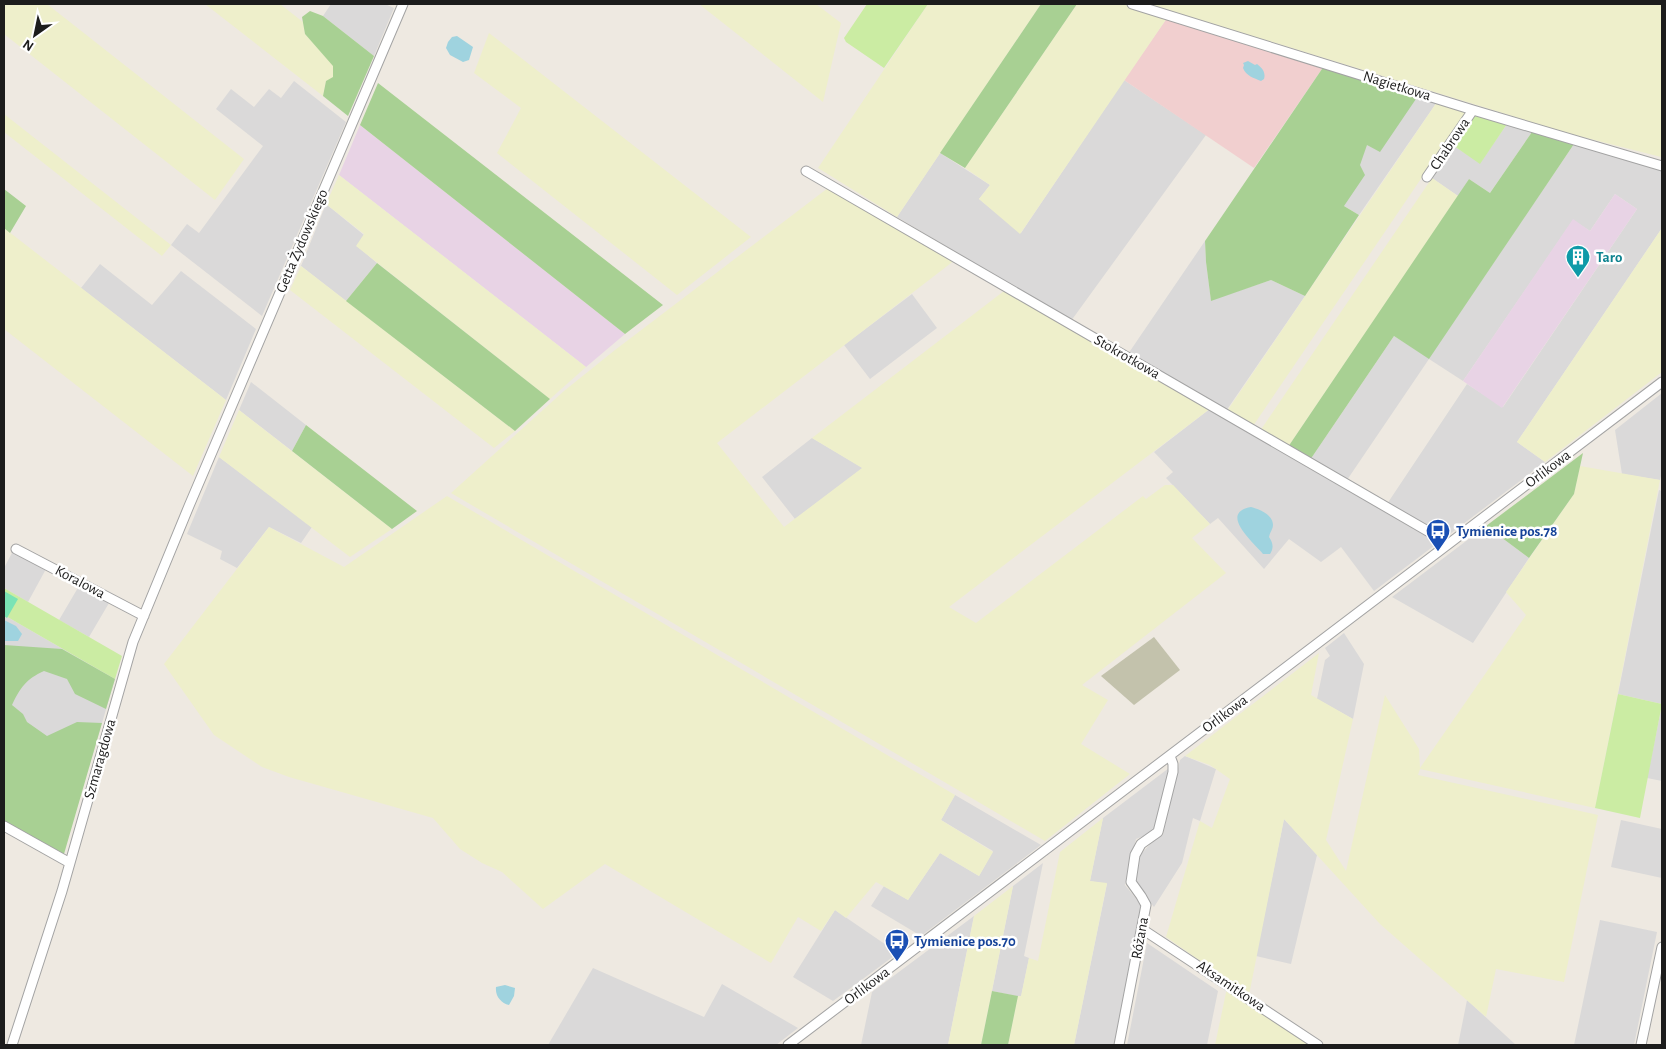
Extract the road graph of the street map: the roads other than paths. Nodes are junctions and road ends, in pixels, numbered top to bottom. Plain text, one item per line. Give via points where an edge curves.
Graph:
1 (403, 4) edge
2 (1132, 4) edge
3 (1473, 110) junction
4 (1662, 166) edge
5 (806, 170) dead end
6 (1427, 178) dead end
7 (1662, 382) edge
8 (202, 478) joint
9 (1446, 546) junction
10 (16, 549) dead end
11 (144, 616) junction
12 (1170, 756) junction
13 (4, 826) edge
14 (70, 863) junction
15 (1142, 928) junction
16 (1662, 947) edge
17 (12, 1045) edge
18 (788, 1045) edge
19 (1119, 1045) edge
20 (1318, 1045) edge
21 (1641, 1045) edge

1 - 8 street, Getta Żydowskiego
2 - 3 street, Nagietkowa
3 - 4 street, Nagietkowa
3 - 6 street, Chabrowa
5 - 9 street, Stokrotkowa via 1438,537
7 - 9 street, Orlikowa
8 - 11 street, Szmaragdowa
9 - 12 street, Orlikowa
10 - 11 street, Koralowa
11 - 14 street, Szmaragdowa via 133,642
12 - 15 street, Różana via 1173,772 1158,832 1141,844 1135,855 1131,882 1146,905
12 - 18 street, Orlikowa
13 - 14 street
14 - 17 street, Szmaragdowa
15 - 19 street, Różana
15 - 20 street, Aksamitkowa
16 - 21 street

